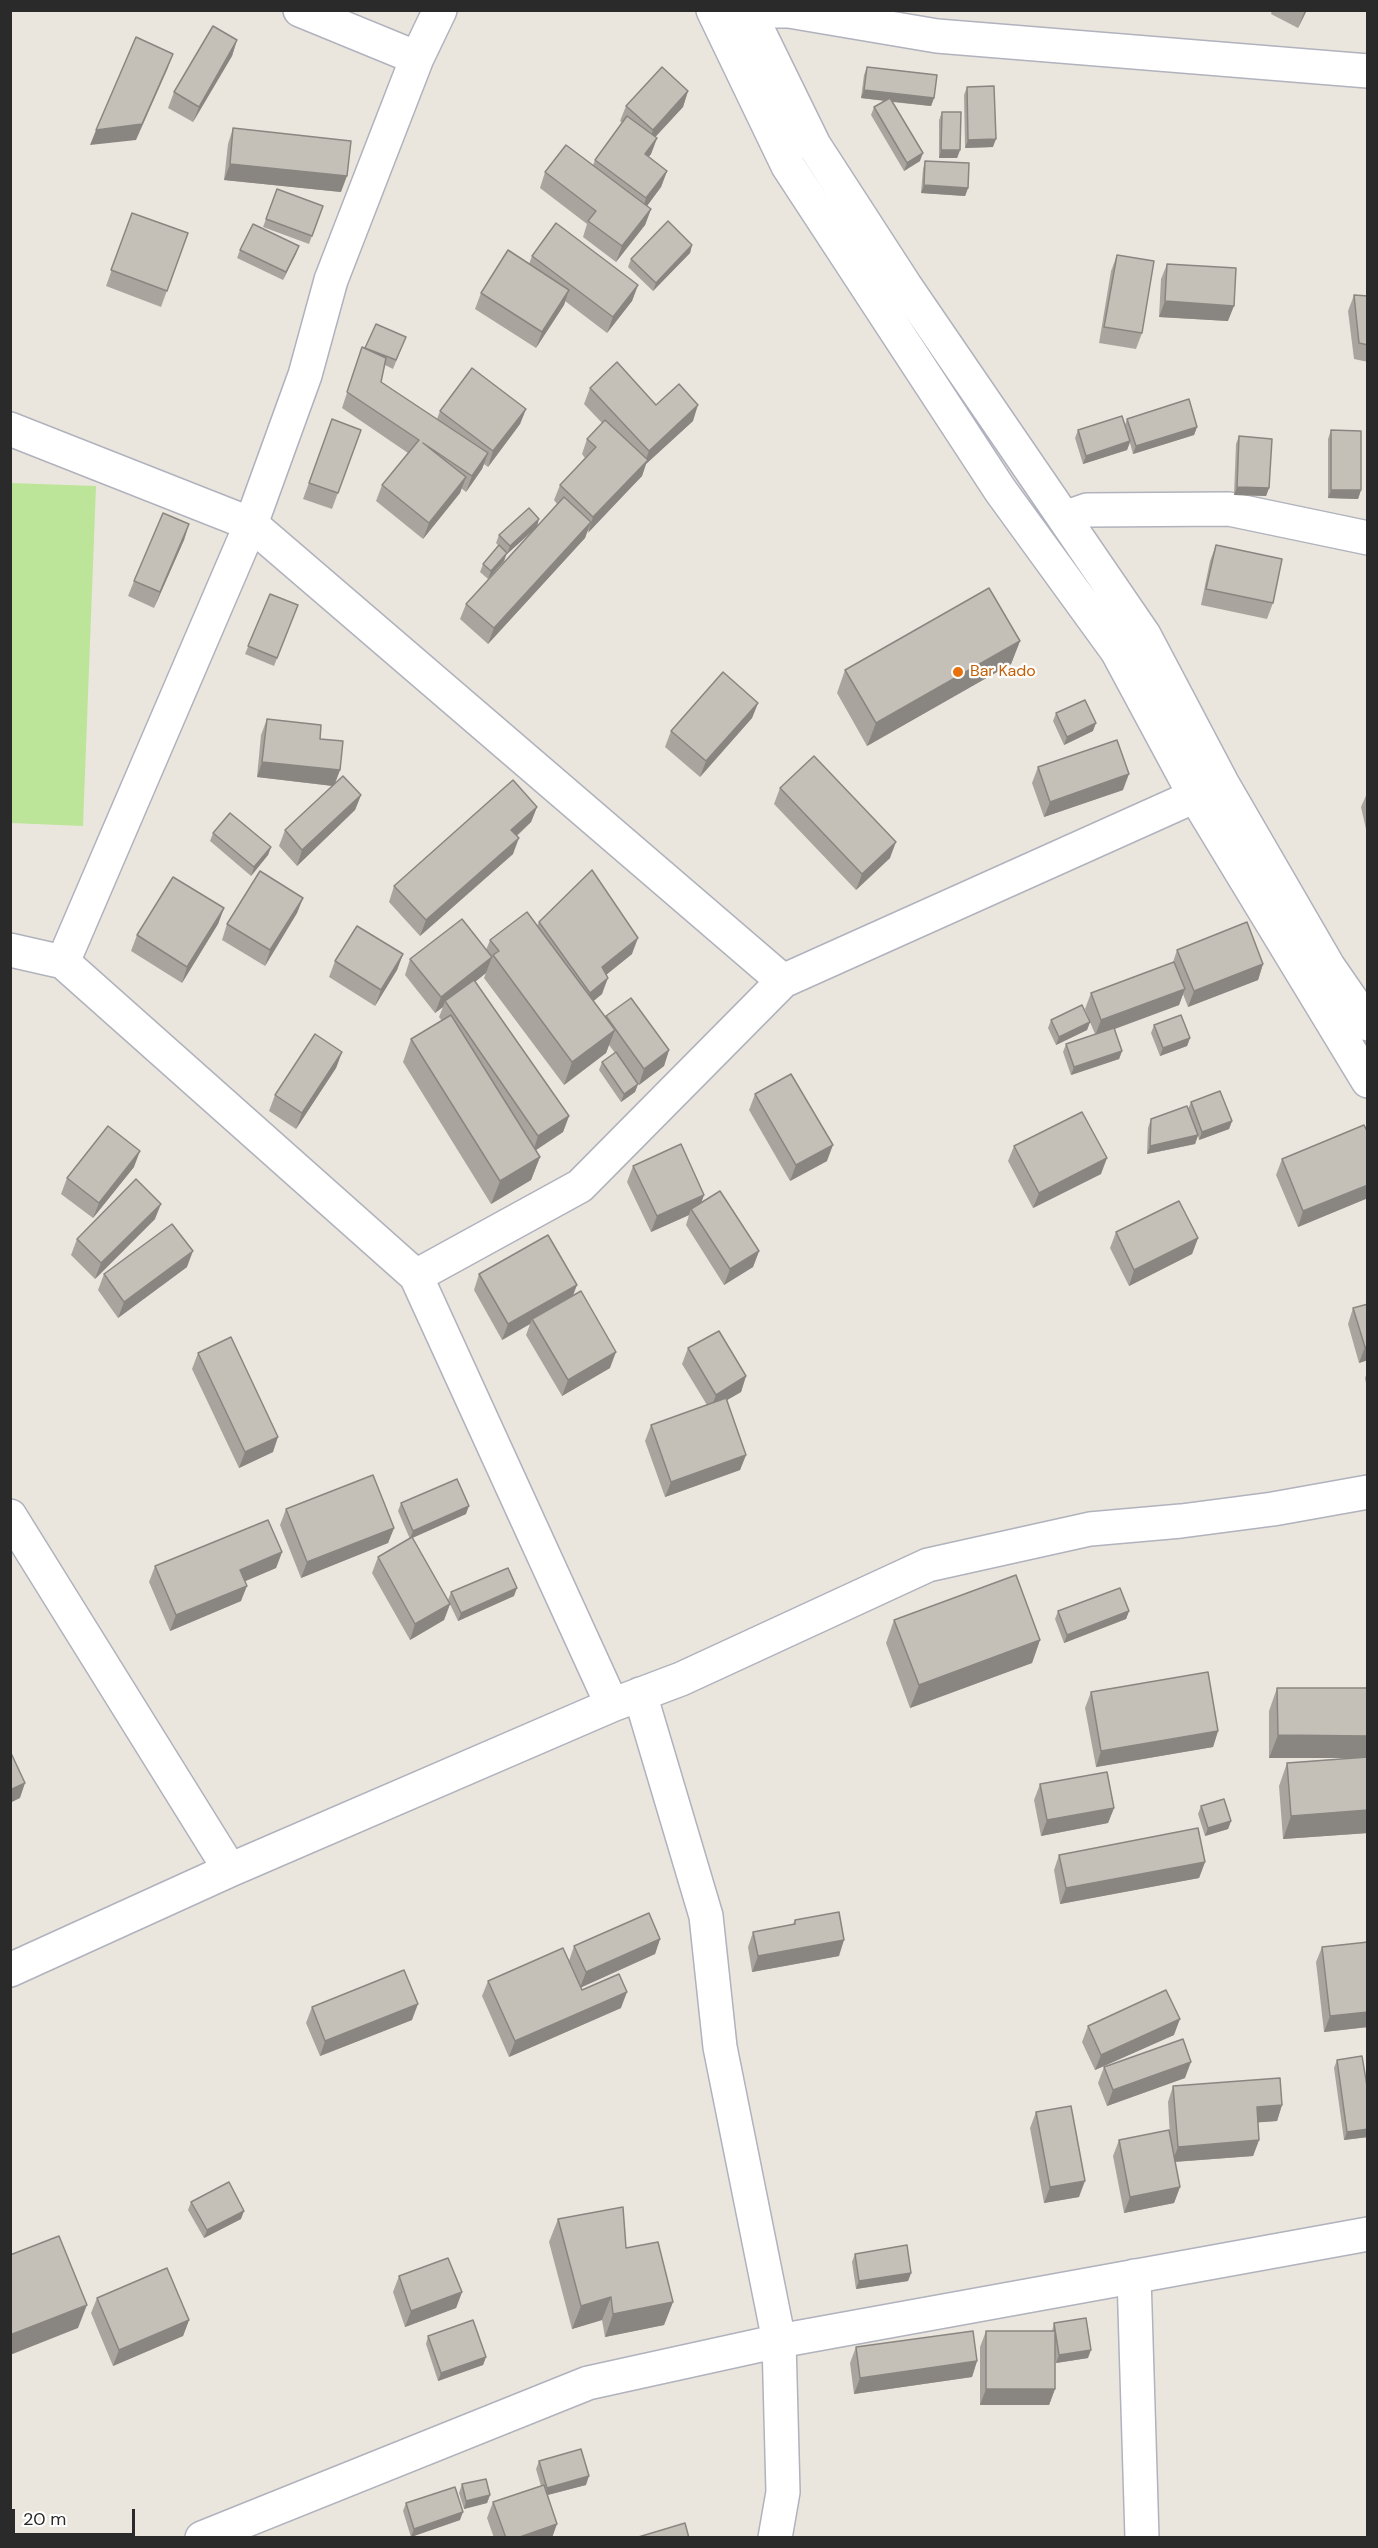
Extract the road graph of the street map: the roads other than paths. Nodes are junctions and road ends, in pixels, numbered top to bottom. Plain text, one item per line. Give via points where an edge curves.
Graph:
1 (300, 10) edge
2 (440, 10) edge
3 (713, 10) edge
4 (748, 11) edge
5 (417, 58) junction
6 (1368, 72) edge
7 (10, 429) edge
8 (1064, 518) junction
9 (251, 524) junction
10 (1368, 538) edge
11 (1195, 795) junction
12 (10, 950) edge
13 (63, 962) junction
14 (783, 981) junction
15 (1368, 1024) edge
16 (1368, 1081) edge
17 (416, 1276) junction
18 (1368, 1492) edge
19 (10, 1516) edge
20 (626, 1700) junction
21 (230, 1870) junction
22 (10, 1970) edge
23 (1368, 2234) edge
24 (1134, 2276) junction
25 (779, 2341) junction
26 (202, 2538) edge
27 (775, 2538) edge
28 (1142, 2538) edge

1 - 5 street
2 - 5 street
3 - 11 street via 788,166 1000,490 1117,651
4 - 6 street via 789,11 937,36
4 - 8 street via 814,145
5 - 9 street via 331,280 304,375
7 - 9 street
8 - 10 street via 1087,510 1229,509
8 - 15 street via 1144,635 1227,794 1328,966
9 - 13 street
9 - 14 street
11 - 14 street
11 - 16 street
12 - 13 street
13 - 17 street
14 - 17 street via 580,1186
17 - 20 street
18 - 20 street via 1204,1518 1090,1529 928,1565 681,1679
19 - 21 street
20 - 21 street
20 - 25 street via 706,1916 720,2047
21 - 22 street
23 - 24 street
24 - 25 street
24 - 28 street
25 - 26 street via 588,2383
25 - 27 street via 783,2492

